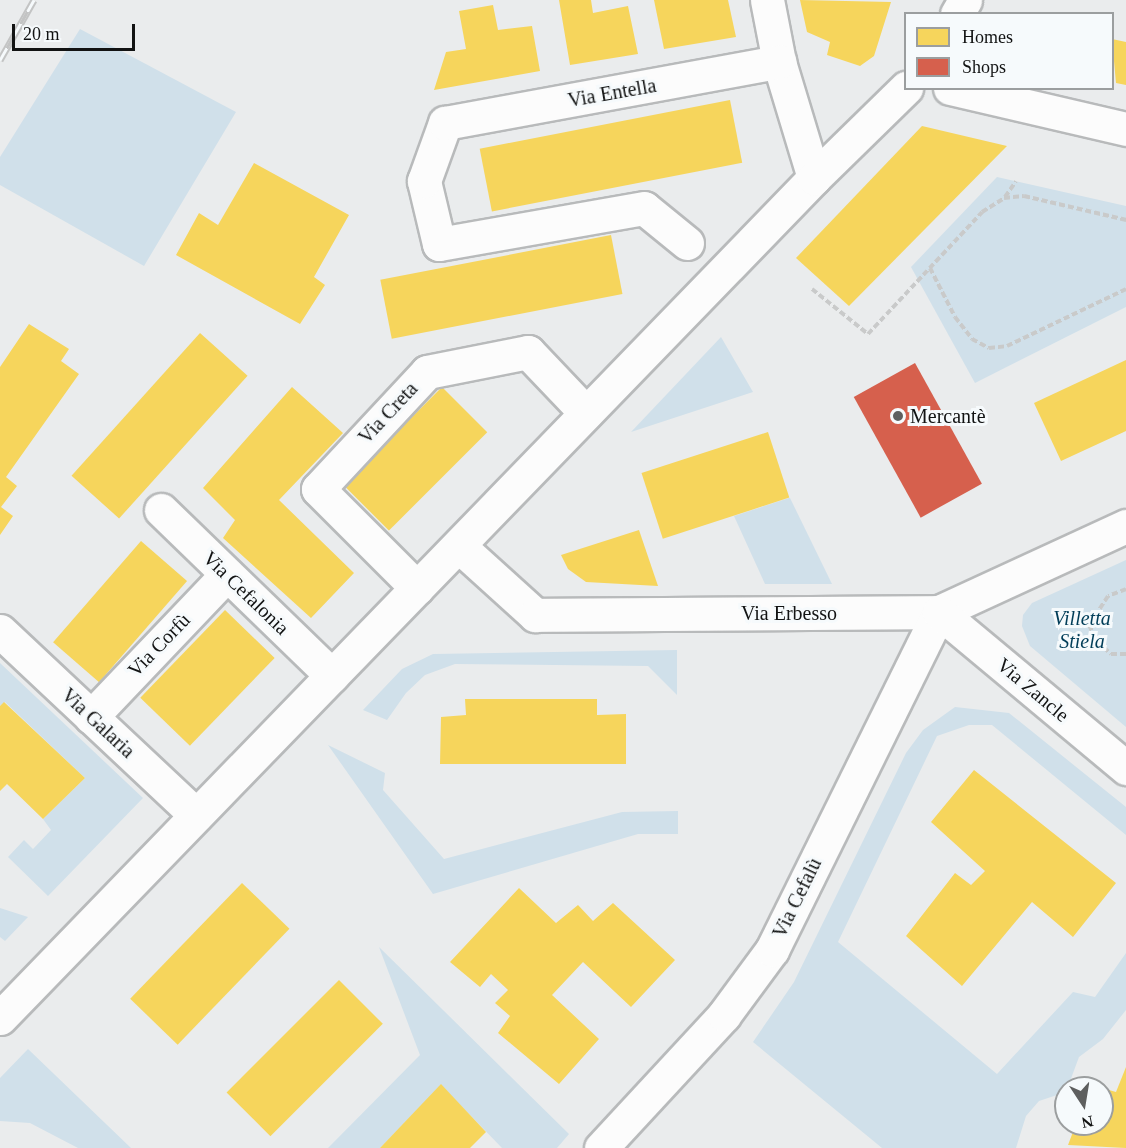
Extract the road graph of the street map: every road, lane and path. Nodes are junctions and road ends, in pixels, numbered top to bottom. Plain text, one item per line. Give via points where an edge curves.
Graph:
1 (767, 0) edge
2 (780, 62) junction
3 (904, 90) edge
4 (959, 90) edge
5 (1126, 129) edge
6 (814, 178) junction
7 (1016, 182) dead end
8 (1004, 198) junction
9 (1126, 220) edge
10 (687, 243) dead end
11 (930, 268) junction
12 (812, 289) dead end
13 (1126, 289) edge
14 (586, 413) junction
15 (161, 510) dead end
16 (1126, 526) edge
17 (459, 546) junction
18 (227, 574) junction
19 (417, 588) junction
20 (1126, 589) edge
21 (939, 612) junction
22 (0, 631) edge
23 (1126, 654) edge
24 (332, 676) junction
25 (91, 717) junction
26 (1126, 768) edge
27 (196, 815) junction
28 (0, 1018) edge
29 (601, 1148) edge

1 - 2 street
2 - 6 street
2 - 10 street, Via Entella via 445,123 424,181 439,244 644,208
3 - 6 street
4 - 5 street
6 - 14 street
7 - 8 path
8 - 9 path via 1024,196
8 - 11 path via 982,212
11 - 12 path via 868,334
11 - 13 path via 955,317 972,339 989,348 1007,346
14 - 17 street
14 - 19 street, Via Creta via 528,352 427,372 318,489
15 - 18 street, Via Cefalonia
16 - 21 street, Via Erbesso
17 - 19 street
17 - 21 street, Via Erbesso via 535,615
18 - 24 street, Via Cefalonia
18 - 25 street, Via Corfù
19 - 24 street
20 - 23 path via 1108,596 1089,625 1097,641 1111,654
21 - 26 street, Via Zancle
21 - 29 street, Via Cefalù via 772,950 724,1015
22 - 25 street, Via Galaria
24 - 27 street
25 - 27 street, Via Galaria
27 - 28 street

